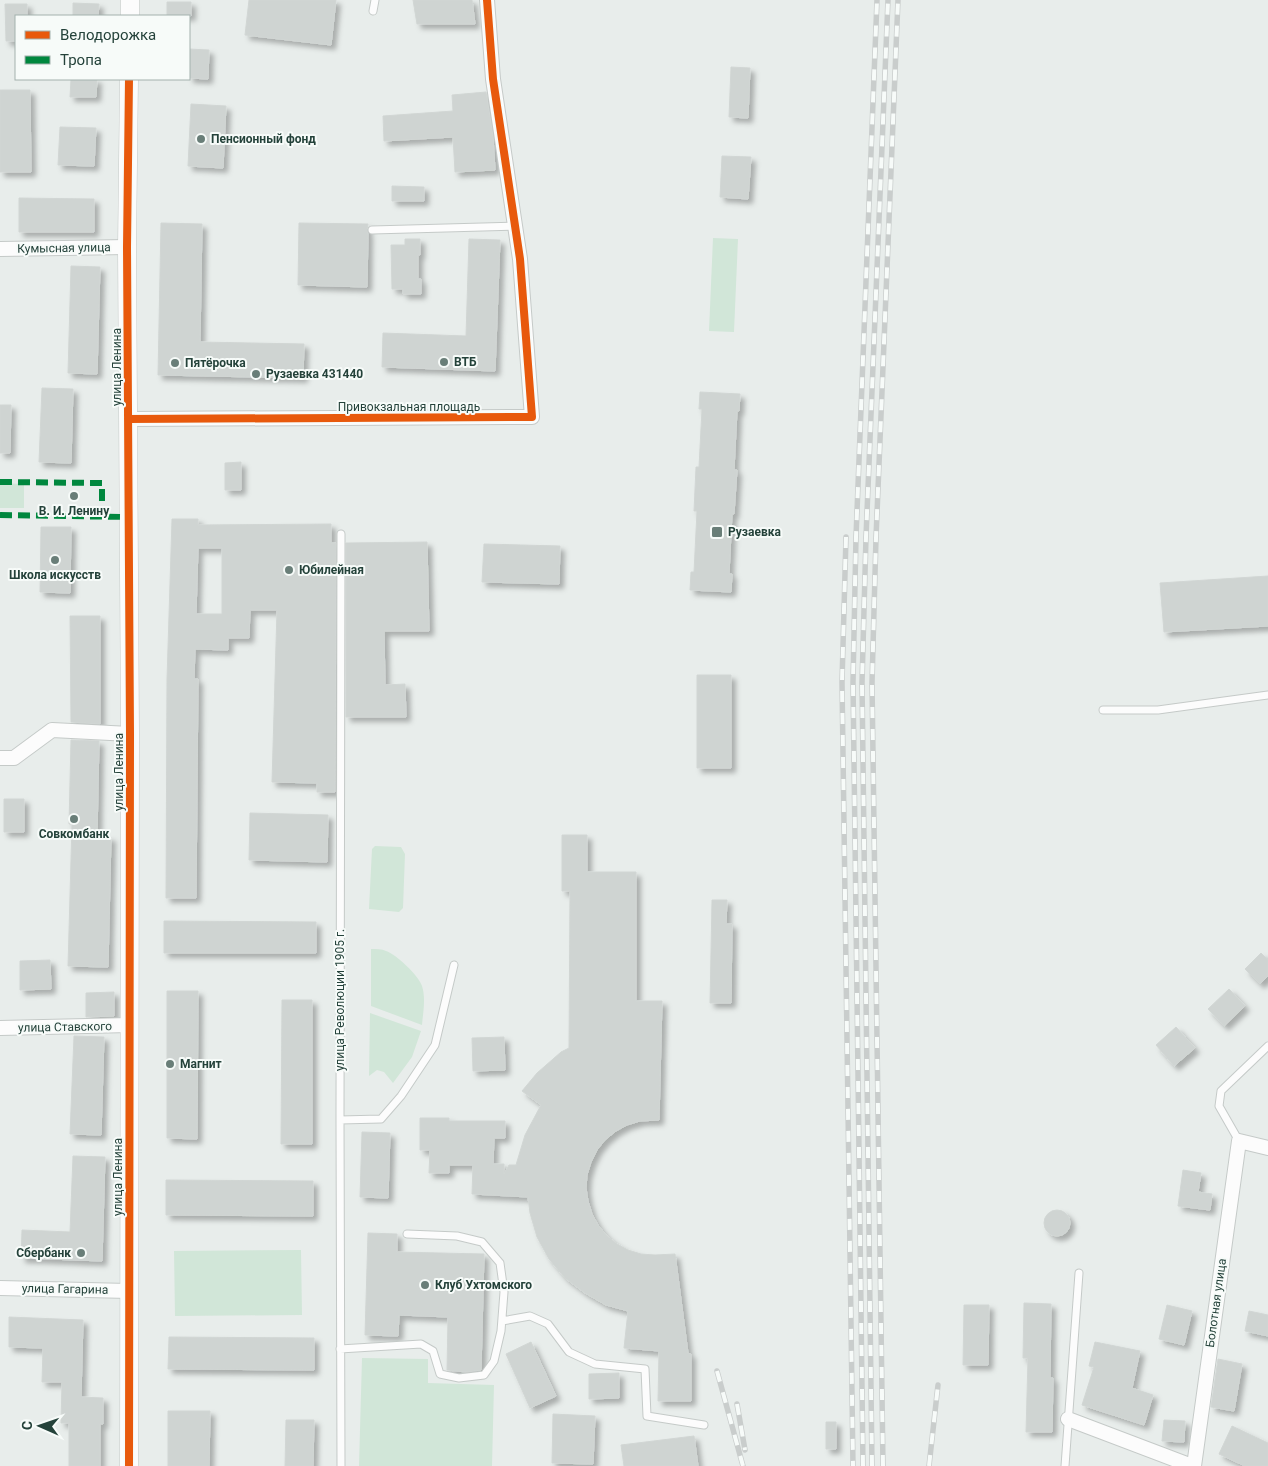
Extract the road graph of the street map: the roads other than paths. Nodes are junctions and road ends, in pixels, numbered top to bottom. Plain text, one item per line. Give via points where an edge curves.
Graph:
1 (130, 0) edge
2 (376, 0) edge
3 (487, 0) edge
4 (374, 11) dead end
5 (130, 15) edge
6 (129, 80) edge
7 (515, 226) junction
8 (372, 230) dead end
9 (127, 248) junction
10 (0, 249) edge
11 (128, 420) junction
12 (341, 534) dead end
13 (1268, 695) edge
14 (1103, 710) dead end
15 (130, 734) junction
16 (0, 758) edge
17 (454, 965) dead end
18 (130, 1025) junction
19 (0, 1028) edge
20 (1268, 1046) edge
21 (340, 1120) junction
22 (1239, 1141) junction
23 (1268, 1148) edge
24 (407, 1234) dead end
25 (1079, 1273) dead end
26 (0, 1288) edge
27 (129, 1291) junction
28 (502, 1321) junction
29 (340, 1349) junction
30 (1068, 1419) junction
31 (704, 1425) dead end
32 (128, 1466) edge
33 (341, 1466) edge
34 (1065, 1466) edge
35 (1193, 1466) edge

1 - 5 street
2 - 4 lane
3 - 7 street via 493,79
6 - 9 street, улица Ленина
7 - 8 lane
7 - 11 street, Привокзальная площадь via 532,417
9 - 10 street, Кумысная улица
9 - 11 street, улица Ленина
11 - 15 street, улица Ленина
12 - 21 lane, улица Революции 1905 г.
13 - 14 lane via 1158,710
15 - 16 street via 52,730 14,758
15 - 18 street, улица Ленина
17 - 21 lane via 435,1045 401,1096 381,1119
18 - 19 street, улица Ставского
18 - 27 street, улица Ленина
20 - 22 lane via 1222,1091 1219,1106
21 - 29 lane, улица Революции 1905 г.
22 - 23 street
22 - 35 street, Болотная улица
24 - 28 lane via 456,1236 482,1242 500,1263 504,1292
25 - 30 lane
26 - 27 street, улица Гагарина
27 - 32 street, улица Ленина
28 - 29 lane via 494,1361 484,1375 459,1378 440,1374 433,1351 421,1344
28 - 31 lane via 530,1316 548,1324 568,1352 595,1364 645,1369 647,1416
29 - 33 lane, улица Революции 1905 г.
30 - 34 lane
30 - 35 street

